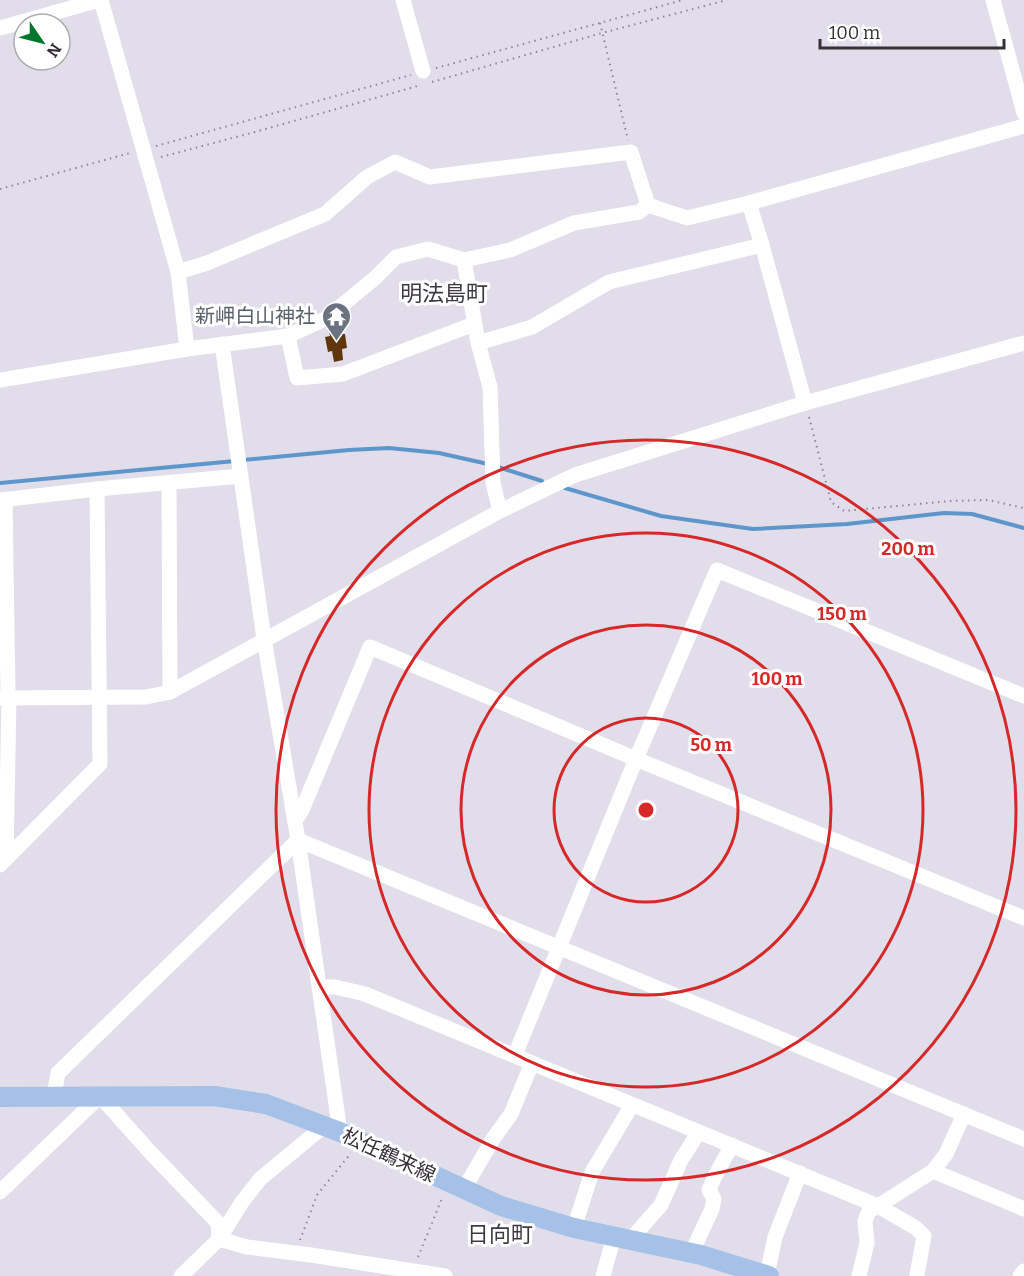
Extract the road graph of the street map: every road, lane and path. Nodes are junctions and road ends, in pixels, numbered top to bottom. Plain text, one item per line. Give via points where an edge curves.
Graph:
1 (100, 0) edge
2 (402, 0) edge
3 (683, 0) edge
4 (728, 0) edge
5 (993, 0) edge
6 (600, 23) junction
7 (0, 28) edge
8 (602, 33) junction
9 (423, 71) junction
10 (1024, 113) edge
11 (1024, 126) edge
12 (631, 152) junction
13 (145, 155) junction
14 (0, 189) edge
15 (749, 203) junction
16 (648, 206) junction
17 (762, 245) junction
18 (464, 260) junction
19 (178, 272) junction
20 (474, 324) junction
21 (288, 336) junction
22 (478, 342) junction
23 (222, 344) junction
24 (1024, 344) edge
25 (187, 349) junction
26 (0, 380) edge
27 (805, 404) junction
28 (240, 471) junction
29 (169, 483) junction
30 (97, 489) junction
31 (3, 500) edge
32 (1024, 508) edge
33 (500, 511) junction
34 (264, 639) junction
35 (170, 692) junction
36 (1024, 696) edge
37 (5, 698) edge
38 (99, 698) junction
39 (636, 759) junction
40 (4, 776) edge
41 (295, 821) junction
42 (298, 840) junction
43 (2, 860) edge
44 (1024, 918) edge
45 (559, 947) junction
46 (320, 987) junction
47 (515, 1055) junction
48 (532, 1063) junction
49 (54, 1096) junction
50 (100, 1096) junction
51 (0, 1097) edge
52 (632, 1104) junction
53 (964, 1114) junction
54 (332, 1129) junction
55 (699, 1132) junction
56 (1024, 1139) edge
57 (361, 1142) junction
58 (732, 1145) junction
59 (933, 1171) junction
60 (800, 1173) junction
61 (456, 1185) junction
62 (0, 1192) edge
63 (878, 1206) junction
64 (1024, 1209) edge
65 (574, 1228) junction
66 (622, 1238) junction
67 (219, 1239) junction
68 (692, 1252) junction
69 (297, 1253) junction
70 (412, 1270) junction
71 (1024, 1271) edge
72 (181, 1276) edge
73 (444, 1276) edge
74 (603, 1276) edge
75 (768, 1276) edge
76 (859, 1276) edge
77 (917, 1276) edge
78 (1020, 1276) edge

1 - 7 street
1 - 13 street
2 - 9 street
3 - 6 path
4 - 8 path
5 - 10 street
6 - 8 path
6 - 9 path
8 - 12 path
8 - 13 path via 255,132
9 - 13 path
11 - 15 street
12 - 16 street
12 - 19 street via 430,177 395,162 367,177 325,214
13 - 14 path
13 - 19 street
15 - 16 street via 687,218
15 - 17 street
16 - 18 street via 639,212 574,223 510,250
17 - 22 street via 609,282 532,327
17 - 27 street
18 - 20 street
18 - 21 street via 428,249 396,256 325,319
19 - 25 street
20 - 21 street via 343,374 297,378
20 - 22 street
21 - 23 street
22 - 33 street via 490,387 493,483
23 - 25 street
23 - 28 street
24 - 27 street
25 - 26 street
27 - 32 path via 831,502 844,511 988,500
27 - 33 street via 575,475
28 - 29 street
28 - 34 street
29 - 30 street
29 - 35 street
30 - 31 street
30 - 38 street
31 - 37 street via 8,693
33 - 34 street
34 - 35 street
34 - 41 street
35 - 38 street
36 - 39 street via 717,570
37 - 38 street
37 - 40 street
38 - 43 street via 100,764
39 - 41 street via 370,647
39 - 44 street
39 - 45 street
40 - 43 street
41 - 42 street
42 - 45 street
42 - 46 street
42 - 49 street via 58,1073
45 - 47 street
45 - 53 street
46 - 47 street via 365,994
46 - 54 street
47 - 48 street
48 - 52 street
48 - 61 street via 511,1114
49 - 50 main road, 松任鶴来線
49 - 51 main road, 松任鶴来線
50 - 54 main road, 松任鶴来線 via 214,1096 266,1104
50 - 62 street
50 - 67 street via 218,1223
52 - 55 street
52 - 65 street via 592,1172
53 - 56 street
53 - 59 street via 946,1155
54 - 57 main road, 松任鶴来線
54 - 67 street via 260,1179
55 - 58 street
55 - 66 street via 661,1204
57 - 61 main road, 松任鶴来線
57 - 69 path via 316,1195
58 - 60 street
58 - 68 street via 709,1190 714,1199 712,1209
59 - 63 street
59 - 64 street
60 - 63 street
60 - 75 street via 775,1237
61 - 65 main road, 松任鶴来線 via 501,1206
61 - 70 path
63 - 76 street via 869,1211 865,1221 867,1243
63 - 77 street via 924,1236
65 - 66 main road, 松任鶴来線
66 - 68 main road, 松任鶴来線
66 - 74 street
67 - 69 street
67 - 72 street
68 - 75 main road, 松任鶴来線
69 - 70 street
70 - 73 street
71 - 78 street

